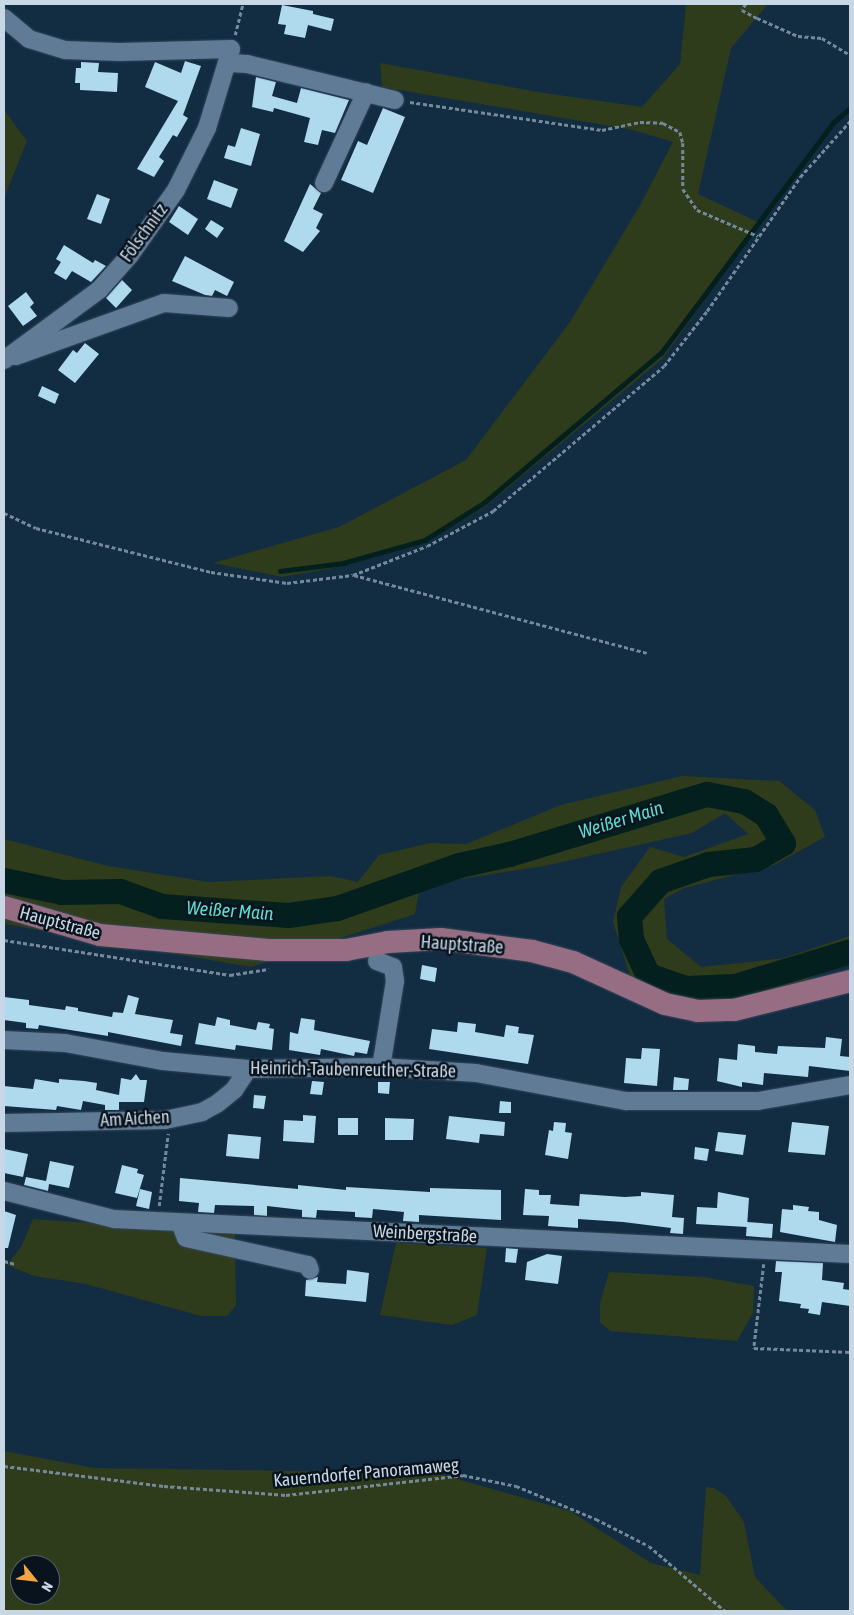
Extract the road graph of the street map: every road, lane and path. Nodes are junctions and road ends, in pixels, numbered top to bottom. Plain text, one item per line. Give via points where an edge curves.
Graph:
1 (244, 4) edge
2 (746, 4) edge
3 (4, 18) edge
4 (230, 56) junction
5 (850, 56) edge
6 (366, 92) junction
7 (395, 100) joint
8 (850, 122) edge
9 (324, 183) dead end
10 (758, 236) junction
11 (229, 308) dead end
12 (4, 360) edge
13 (4, 513) edge
14 (353, 575) junction
15 (647, 653) dead end
16 (4, 907) edge
17 (377, 961) dead end
18 (850, 981) edge
19 (4, 1040) edge
20 (381, 1067) junction
21 (248, 1069) junction
22 (850, 1085) edge
23 (170, 1119) junction
24 (4, 1123) edge
25 (4, 1191) edge
26 (157, 1222) junction
27 (180, 1223) junction
28 (765, 1252) junction
29 (850, 1254) edge
30 (4, 1261) edge
31 (15, 1264) dead end
32 (310, 1270) dead end
33 (850, 1352) edge
34 (4, 1466) edge
35 (725, 1611) edge

1 - 4 path
2 - 5 path via 742,10 798,36 822,38
3 - 4 street via 29,39 64,50
4 - 6 street via 247,64
4 - 12 street, Fölschnitz via 208,128 176,190 130,255 99,290
6 - 7 street
6 - 9 street
7 - 10 path via 602,130 640,122 663,124 680,132 684,144 683,189 697,210
8 - 10 path via 800,177
10 - 14 path via 664,366 493,511 427,546
11 - 12 street, Fölschnitz via 156,304
13 - 14 path via 36,528 211,572 287,583
14 - 15 path
16 - 18 main road, Hauptstraße via 100,935 268,950 346,950 388,942 440,939 532,951 573,962 665,1004 697,1011 734,1010
17 - 20 street via 393,967 395,981
19 - 21 street, Heinrich-Taubenreuther-Straße via 66,1043 163,1061
20 - 21 street, Heinrich-Taubenreuther-Straße
20 - 22 street, Heinrich-Taubenreuther-Straße via 476,1073 626,1101 758,1101
21 - 23 street, Am Aichen via 234,1090 218,1103 202,1112
23 - 24 street, Am Aichen
23 - 26 path
25 - 26 street, Weinbergstraße via 114,1219
26 - 27 street, Weinbergstraße
27 - 28 street, Weinbergstraße
27 - 32 street via 186,1238 308,1265
28 - 29 street, Weinbergstraße
28 - 33 path via 754,1348
30 - 31 path
34 - 35 path, Kauerndorfer Panoramaweg via 164,1486 286,1495 464,1475 516,1486 596,1519 649,1546

